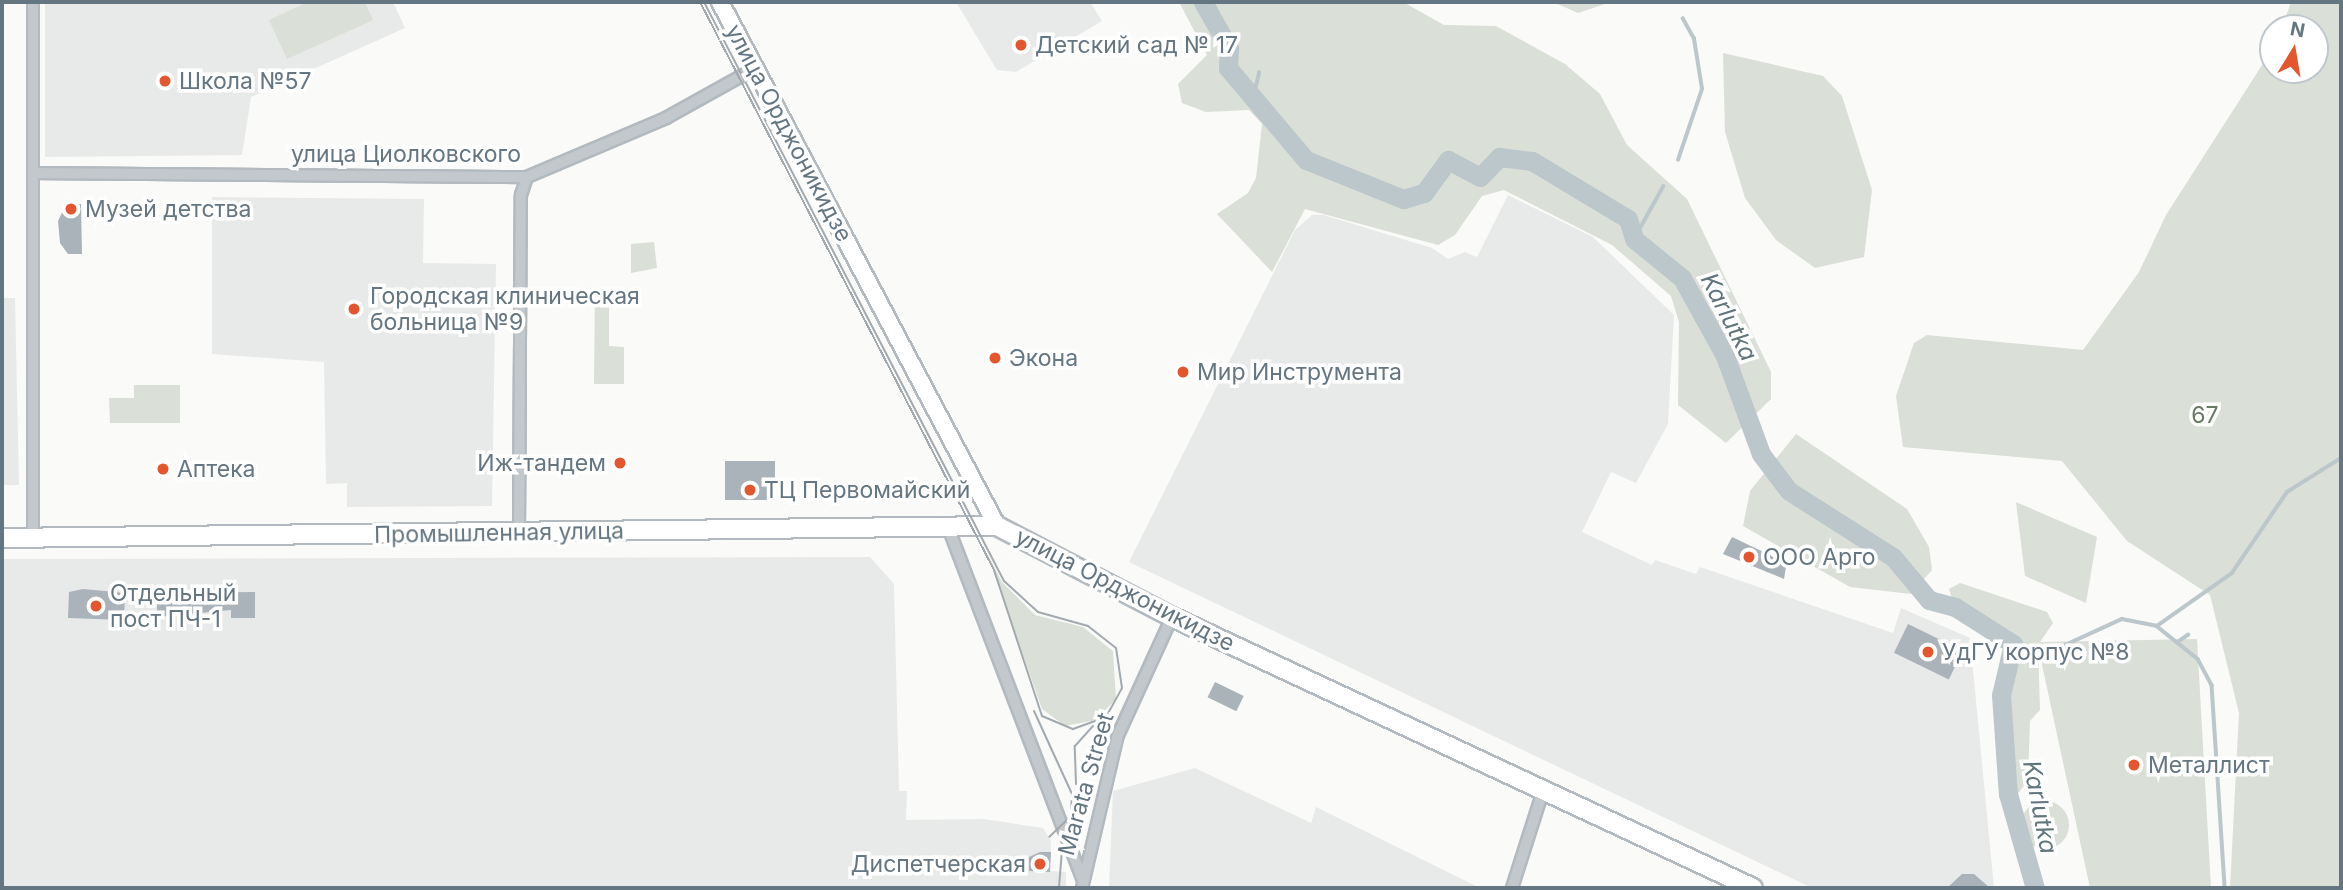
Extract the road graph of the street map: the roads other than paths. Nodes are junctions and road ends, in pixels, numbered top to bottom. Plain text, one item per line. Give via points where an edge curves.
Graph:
1 (33, 2) edge
2 (720, 2) edge
3 (754, 69) junction
4 (33, 173) junction
5 (527, 177) junction
6 (997, 526) junction
7 (948, 527) junction
8 (519, 532) junction
9 (2, 538) edge
10 (33, 538) junction
11 (1172, 617) junction
12 (1544, 788) junction
13 (1082, 883) edge
14 (1512, 888) edge
15 (1753, 888) edge

1 - 4 street
2 - 3 main road, улица Орджоникидзе
3 - 5 street, улица Циолковского via 666,118
3 - 6 main road, улица Орджоникидзе
4 - 5 street, улица Циолковского
4 - 10 street
5 - 8 street
6 - 7 main road, Промышленная улица
6 - 11 main road, улица Орджоникидзе
7 - 8 main road, Промышленная улица
7 - 13 street
8 - 10 main road, Промышленная улица
9 - 10 main road, Промышленная улица
11 - 12 main road, улица Орджоникидзе
11 - 13 street, Marata Street via 1118,735
12 - 14 street
12 - 15 main road, улица Орджоникидзе

